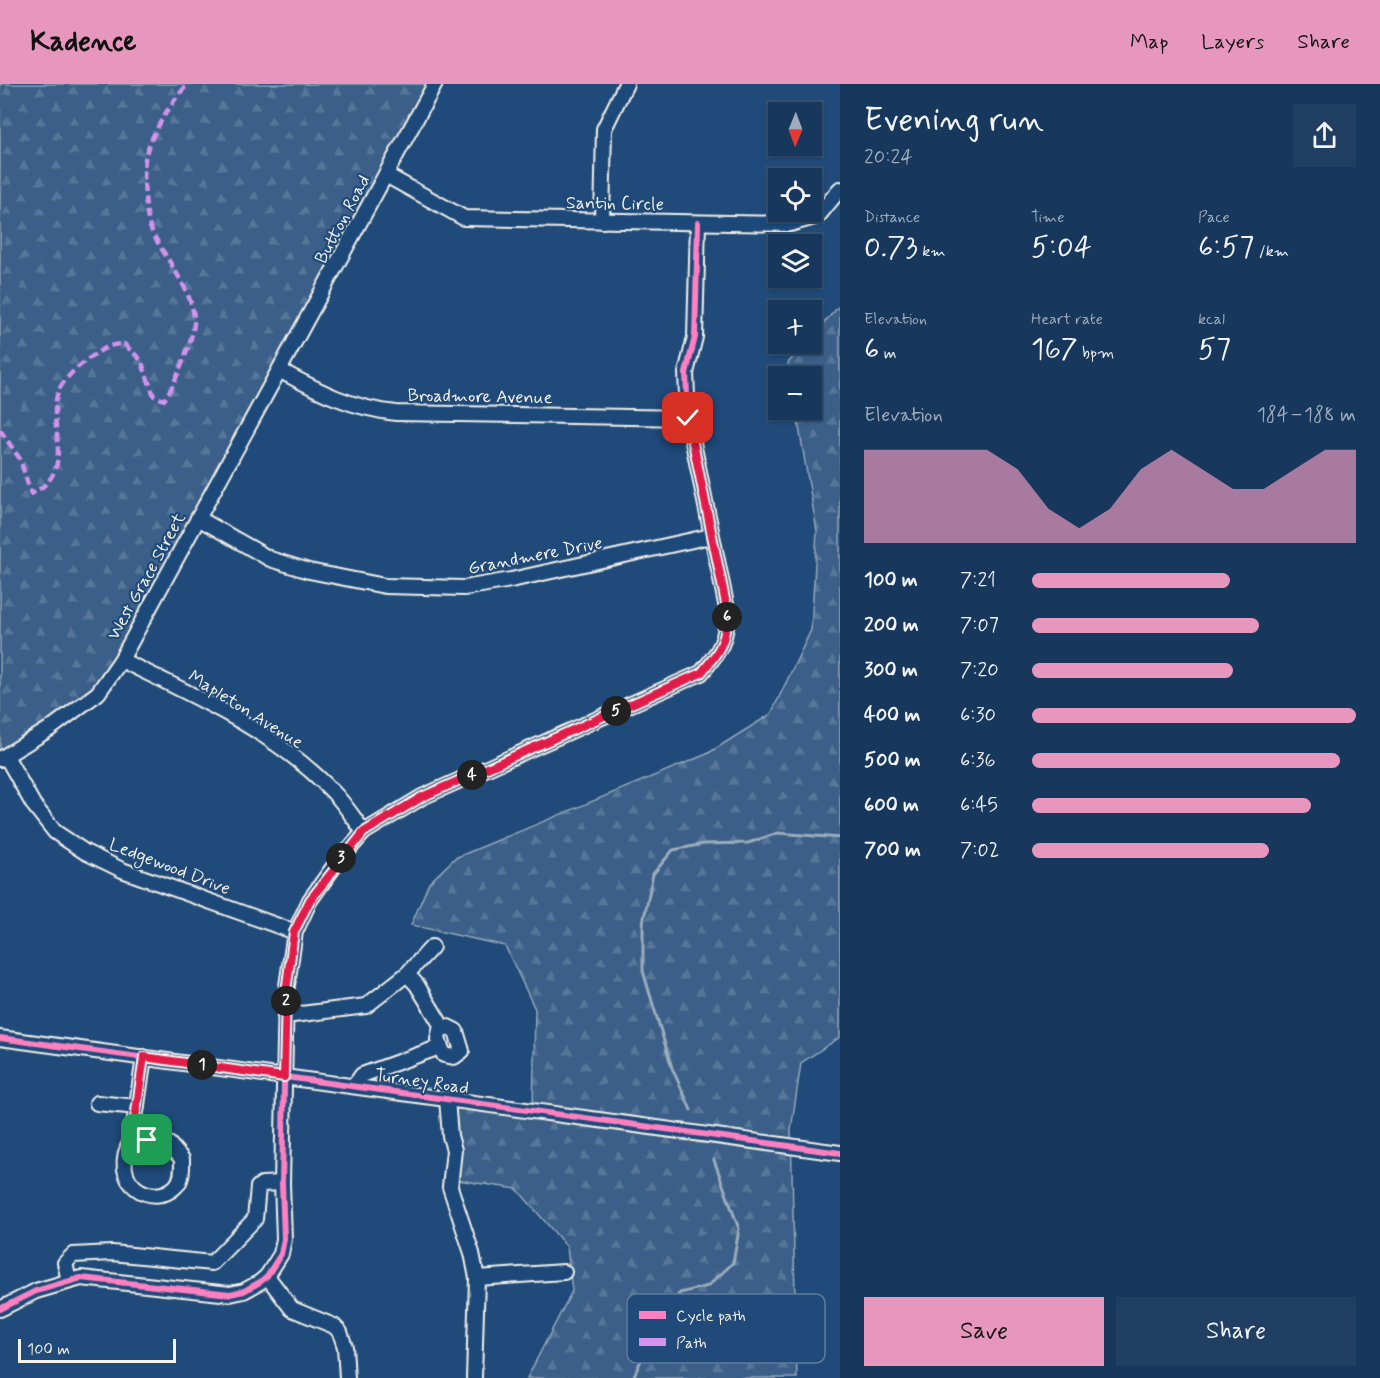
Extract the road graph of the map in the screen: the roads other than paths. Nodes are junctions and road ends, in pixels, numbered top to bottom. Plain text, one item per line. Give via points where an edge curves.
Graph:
1 (435, 84) edge
2 (627, 84) edge
3 (386, 175) junction
4 (840, 189) edge
5 (602, 221) junction
6 (698, 223) junction
7 (281, 371) junction
8 (688, 418) junction
9 (198, 518) junction
10 (711, 536) junction
11 (121, 660) junction
12 (3, 758) edge
13 (364, 832) junction
14 (294, 932) junction
15 (432, 947) dead end
16 (407, 974) junction
17 (285, 1016) junction
18 (444, 1028) junction
19 (0, 1038) edge
20 (440, 1047) junction
21 (144, 1057) junction
22 (284, 1077) junction
23 (354, 1086) junction
24 (447, 1099) junction
25 (97, 1103) dead end
26 (137, 1107) junction
27 (132, 1139) junction
28 (840, 1153) edge
29 (282, 1183) junction
30 (564, 1272) dead end
31 (267, 1276) junction
32 (477, 1278) junction
33 (69, 1281) junction
34 (0, 1309) edge
35 (347, 1378) edge
36 (474, 1378) edge

1 - 3 street, Button Road
2 - 5 street via 604,129
3 - 5 street, Santin Circle via 464,218
3 - 7 street, Button Road
4 - 6 street, Santin Circle via 818,216 790,224
5 - 6 street, Santin Circle
6 - 8 street via 696,337 686,373
7 - 8 street, Broadmore Avenue via 365,410
7 - 9 street, West Grace Street
8 - 10 street
9 - 10 street, Grandmere Drive via 270,559 385,586 464,588
9 - 11 street, West Grace Street
10 - 13 street via 727,609 727,634 718,654 701,673 422,797
11 - 12 street, West Grace Street via 98,693
11 - 13 street, Mapleton Avenue via 209,704 284,750 334,792
12 - 14 street, Ledgewood Drive via 55,832 86,852 122,870
13 - 14 street via 310,900
14 - 17 street
15 - 16 street
16 - 17 street via 366,1006
16 - 18 street
17 - 22 street
18 - 20 street via 438,1033
18 - 20 street via 456,1030 462,1051 447,1057
19 - 21 street, Turney Road
20 - 23 street via 362,1075
21 - 22 street, Turney Road
21 - 26 street
22 - 23 street, Turney Road
22 - 29 street
23 - 24 street, Turney Road
24 - 28 street, Turney Road
24 - 32 street via 454,1150 450,1187
25 - 26 street
26 - 27 street
27 - 27 street via 125,1151 123,1173 132,1187 164,1193 176,1186 182,1174 182,1159 169,1144
29 - 31 street via 284,1239 281,1254
29 - 33 street via 258,1187 255,1219 212,1263 112,1253 73,1255 65,1263
30 - 32 street
31 - 33 street via 250,1289 230,1294 81,1278
31 - 35 street via 292,1309 340,1332
32 - 36 street
33 - 34 street via 36,1291

